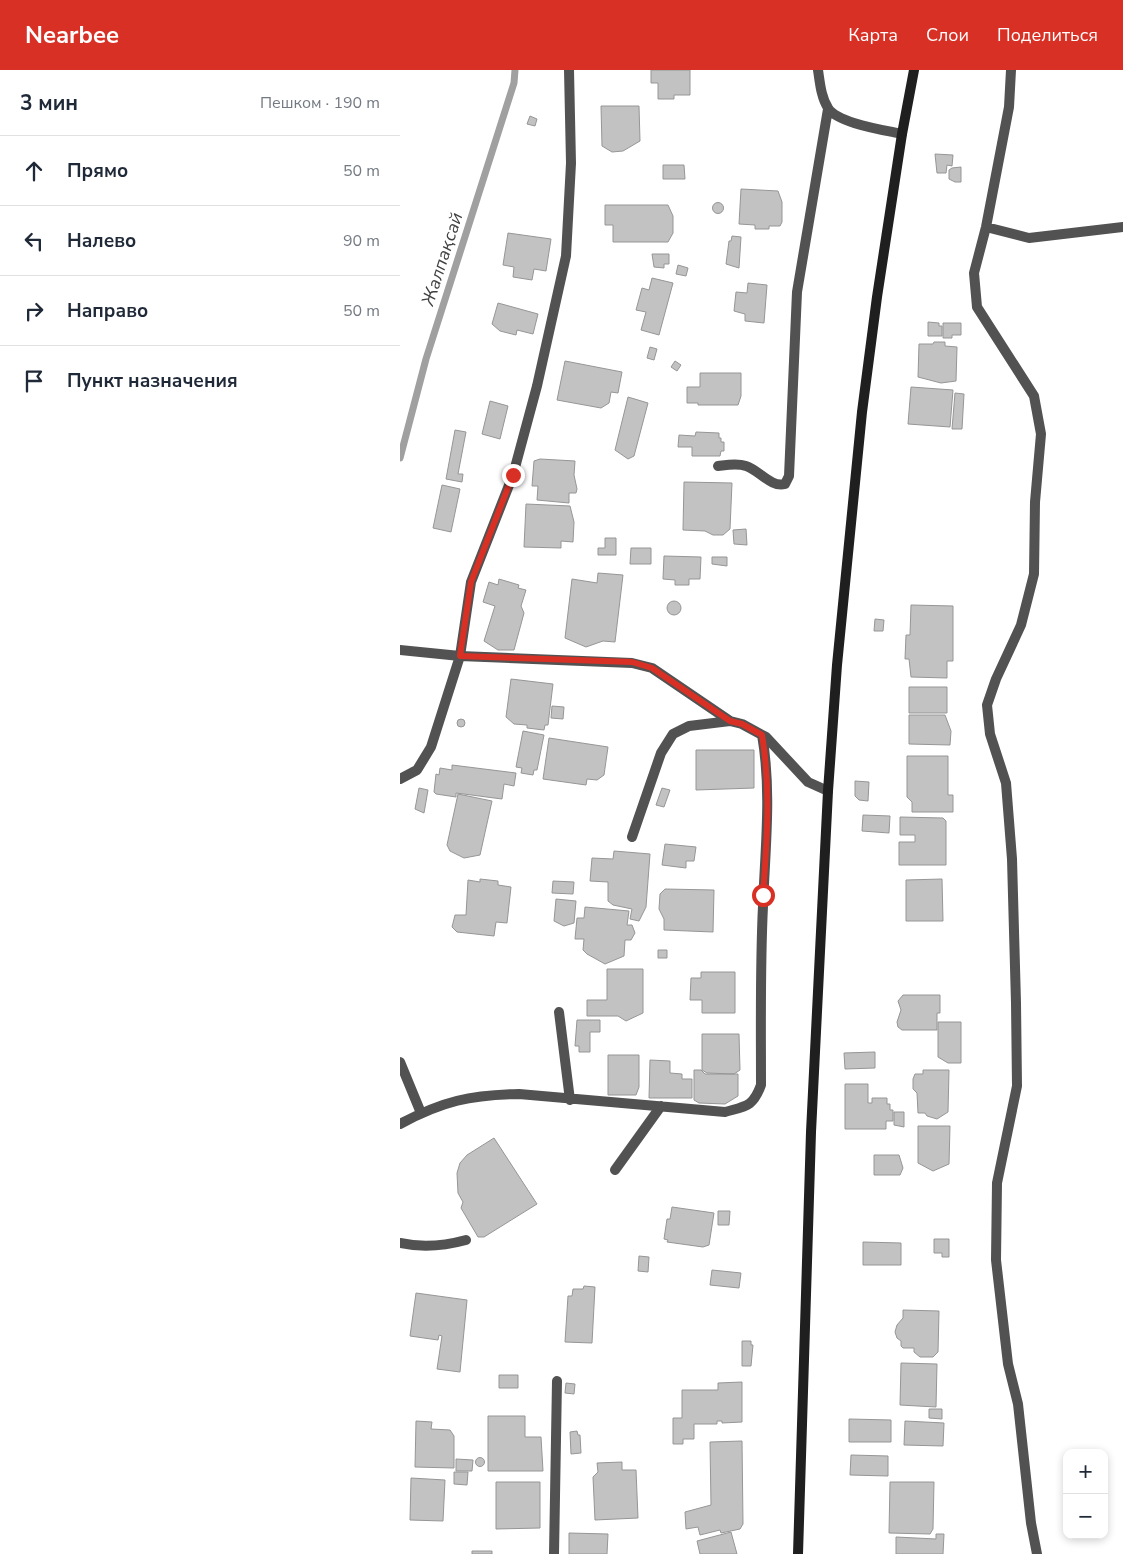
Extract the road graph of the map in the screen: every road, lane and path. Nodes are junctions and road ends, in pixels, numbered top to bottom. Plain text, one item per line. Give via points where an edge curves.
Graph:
1 (569, 70) edge
2 (818, 70) edge
3 (914, 70) edge
4 (1011, 70) edge
5 (828, 110) junction
6 (902, 134) junction
7 (1123, 227) edge
8 (986, 228) junction
9 (718, 466) dead end
10 (400, 650) edge
11 (460, 656) junction
12 (730, 721) junction
13 (762, 735) junction
14 (400, 779) edge
15 (828, 791) junction
16 (632, 837) dead end
17 (558, 1012) dead end
18 (400, 1062) edge
19 (570, 1100) junction
20 (661, 1106) junction
21 (421, 1113) junction
22 (400, 1124) edge
23 (615, 1170) dead end
24 (466, 1240) dead end
25 (400, 1242) edge
26 (556, 1381) dead end
27 (554, 1554) edge
28 (798, 1554) edge
29 (1037, 1554) edge

1 - 11 street via 571,163 566,256 513,475 471,582
2 - 5 street via 820,89
3 - 6 main road
4 - 8 street via 1009,107
5 - 6 street via 852,122
5 - 9 street via 797,292 789,476 785,484 777,485 747,466
6 - 15 main road via 862,412
7 - 8 street via 1029,238
8 - 29 street via 974,273 977,307 1034,396 1040,434 1034,574 1021,624 987,705 990,734 1006,783 1012,859 1016,1003 1017,1086 996,1183 996,1260
10 - 11 street
11 - 12 street via 632,662 652,668
11 - 14 street via 428,754 417,770
12 - 13 street
12 - 16 street via 689,726 673,734 661,753
13 - 15 street via 808,782
13 - 20 street via 768,767 768,827 761,939 761,1085 749,1106 725,1112
15 - 28 main road via 811,1132
17 - 19 street
18 - 21 street
19 - 20 street
19 - 21 street via 519,1094 485,1095 447,1102
20 - 23 street
21 - 22 street
24 - 25 street via 429,1246
26 - 27 street

